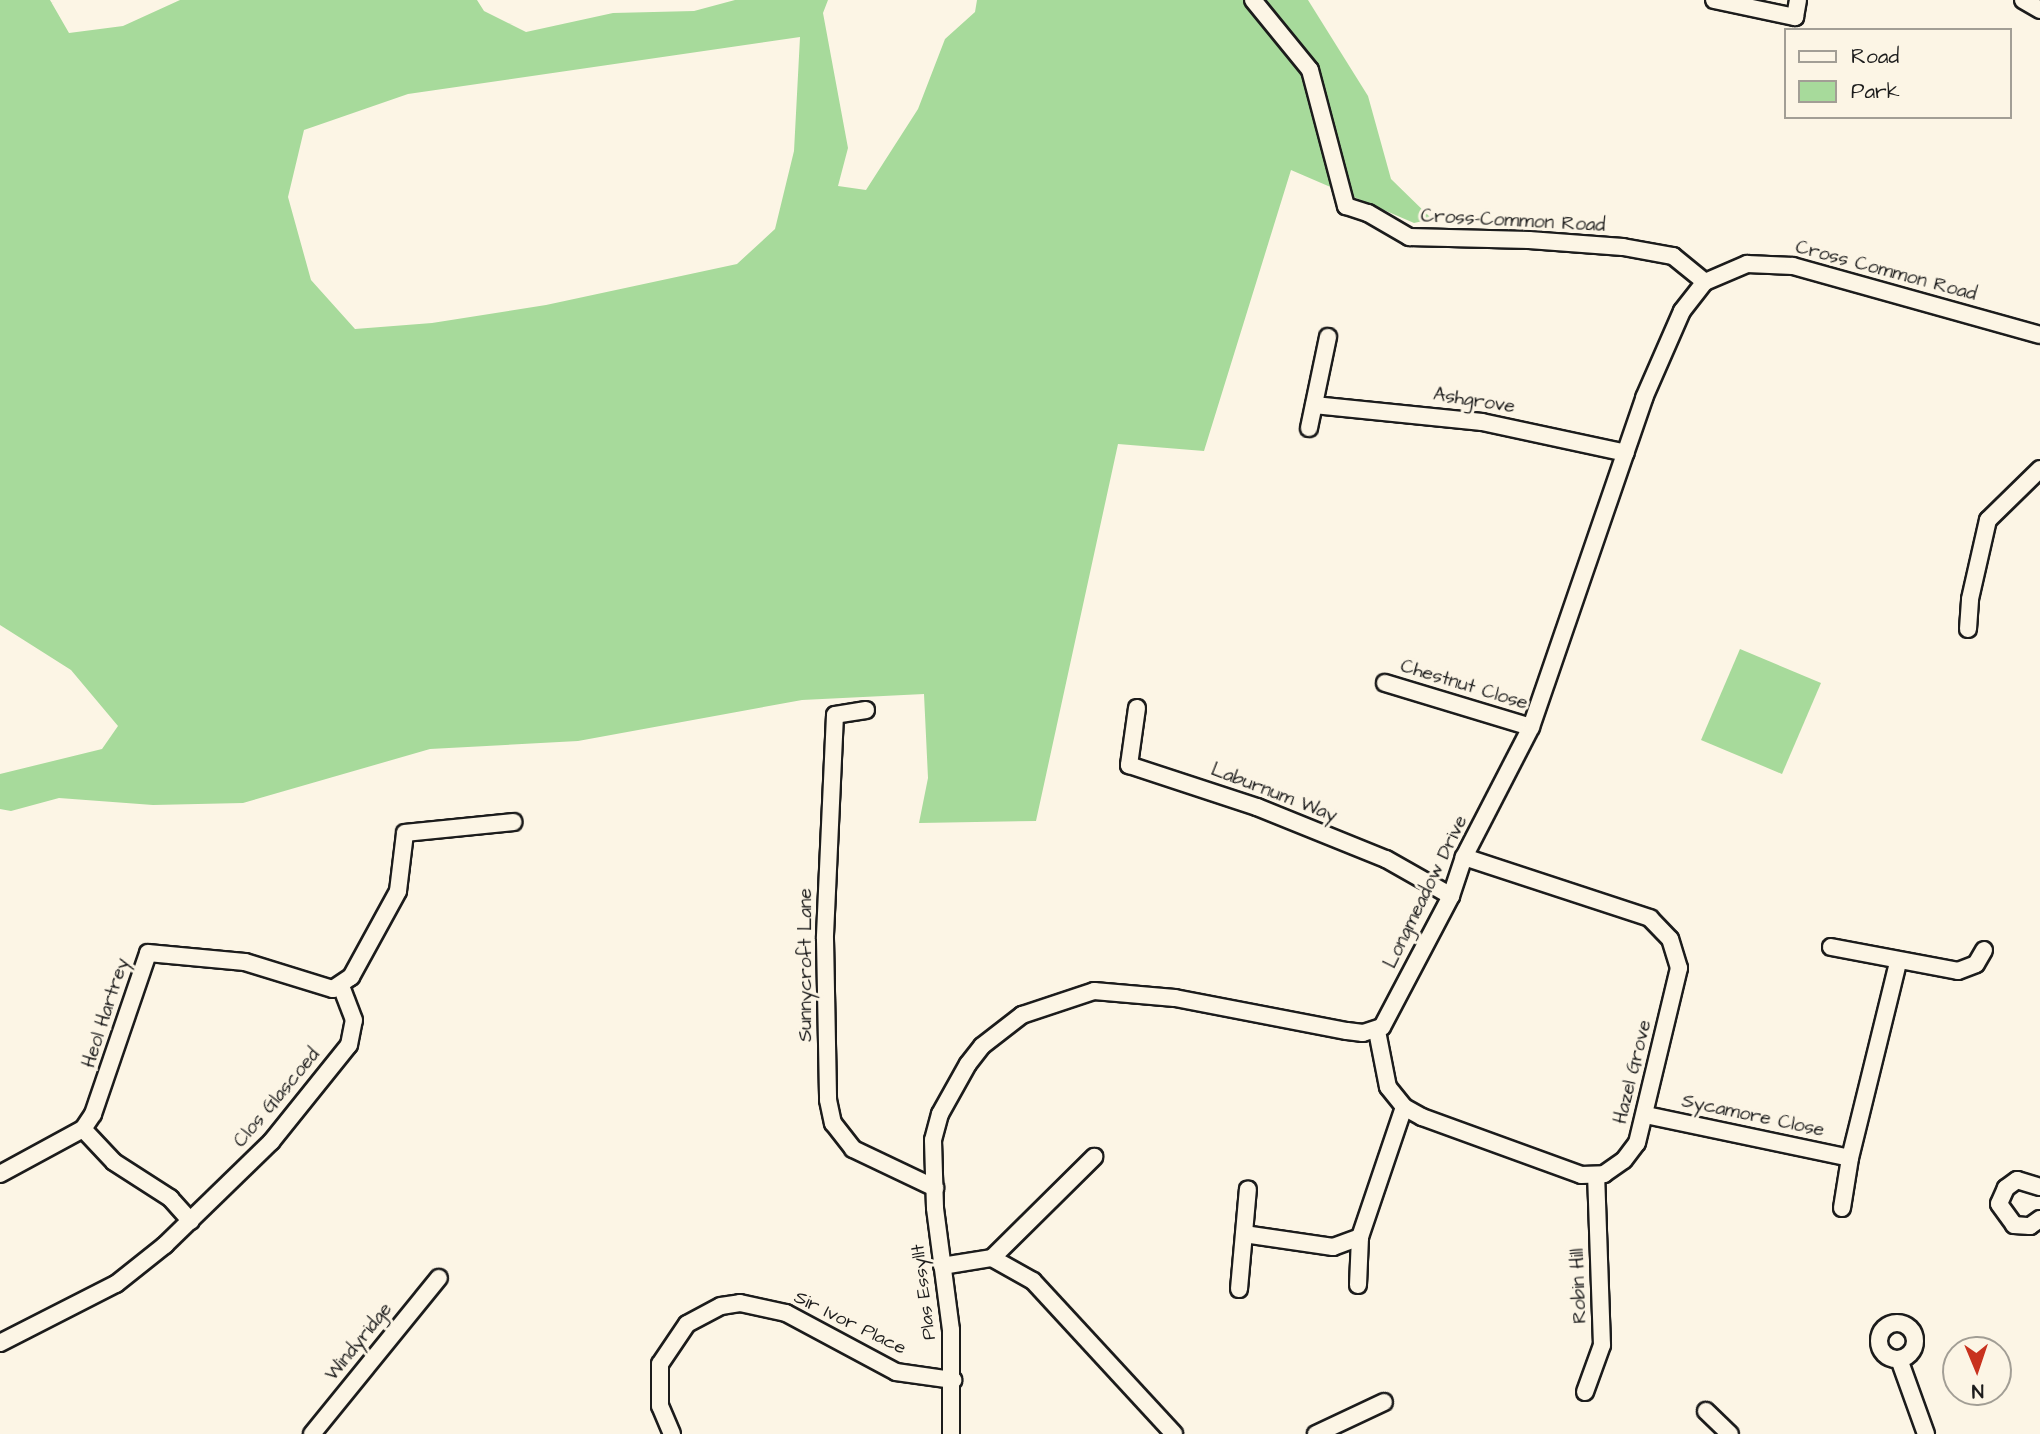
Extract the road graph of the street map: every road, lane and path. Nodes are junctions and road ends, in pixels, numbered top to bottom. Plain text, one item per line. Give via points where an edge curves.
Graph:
1 (1253, 0) edge
2 (1714, 0) edge
3 (1798, 0) edge
4 (2024, 0) edge
5 (2040, 10) edge
6 (1705, 282) junction
7 (2035, 330) edge
8 (1328, 337) dead end
9 (1314, 405) junction
10 (1309, 428) dead end
11 (1626, 453) junction
12 (2040, 469) edge
13 (1968, 629) dead end
14 (1385, 683) dead end
15 (1137, 708) dead end
16 (866, 710) dead end
17 (1531, 727) junction
18 (513, 822) dead end
19 (1464, 857) junction
20 (1451, 896) junction
21 (1831, 947) dead end
22 (1983, 950) dead end
23 (1898, 963) junction
24 (341, 986) junction
25 (1377, 1031) junction
26 (1404, 1107) junction
27 (1646, 1115) junction
28 (83, 1129) junction
29 (1094, 1157) dead end
30 (1850, 1158) junction
31 (0, 1174) edge
32 (1595, 1175) junction
33 (2040, 1187) edge
34 (935, 1188) junction
35 (1248, 1189) dead end
36 (1842, 1208) dead end
37 (191, 1221) junction
38 (2037, 1228) edge
39 (1244, 1234) junction
40 (1360, 1237) junction
41 (992, 1258) junction
42 (943, 1266) junction
43 (439, 1278) dead end
44 (1358, 1285) dead end
45 (1239, 1289) dead end
46 (0, 1343) edge
47 (1899, 1359) dead end
48 (953, 1380) junction
49 (1585, 1392) dead end
50 (1384, 1402) dead end
51 (1706, 1411) dead end
52 (312, 1434) edge
53 (671, 1434) edge
54 (951, 1434) edge
55 (1174, 1434) edge
56 (1315, 1434) edge
57 (1730, 1434) edge
58 (1926, 1434) edge

1 - 6 street, Cross-Common Road via 1310,69 1346,206 1409,237 1623,247 1673,256
2 - 3 street via 1795,17
4 - 5 street
6 - 7 street, Cross Common Road via 1747,264 1793,266
6 - 11 street, Longmeadow Drive via 1682,311
8 - 9 street
9 - 10 street
9 - 11 street, Ashgrove via 1482,422
11 - 17 street, Longmeadow Drive
12 - 13 street via 1988,520
14 - 17 street, Chestnut Close
15 - 20 street, Laburnum Way via 1129,765 1386,859
16 - 34 street, Sunnycroft Lane via 835,715 825,939 828,1100 833,1123 853,1149
17 - 19 street, Longmeadow Drive
18 - 24 street via 405,832 398,891 367,950
19 - 20 street, Longmeadow Drive
19 - 27 street, Hazel Grove via 1650,918 1670,939 1679,968
20 - 25 street, Longmeadow Drive
21 - 23 street
22 - 23 street via 1976,964 1962,970
23 - 30 street
24 - 28 street, Heol Hartrey via 323,989 288,973 245,962 148,953 102,1094
24 - 37 street, Clos Glascoed via 354,1020 349,1045 271,1142
25 - 26 street via 1382,1074
25 - 34 street via 1347,1031 1128,991 1094,991 1046,1004 1000,1030 968,1064 940,1114 933,1140
26 - 32 street via 1565,1170
26 - 40 street
27 - 30 street, Sycamore Close
27 - 32 street, Hazel Grove via 1637,1143 1624,1160
28 - 31 street
28 - 37 street via 114,1162 170,1198
29 - 41 street
30 - 36 street
32 - 49 street, Robin Hill via 1602,1345
33 - 38 street via 2017,1181 2001,1194 2006,1219
34 - 42 street, Plas Essyllt
35 - 39 street
37 - 46 street, Clos Glascoed via 116,1284
39 - 40 street via 1334,1247
39 - 45 street
40 - 44 street
41 - 42 street
41 - 55 street via 1033,1281
42 - 48 street, Plas Essyllt
43 - 52 street, Windyridge
47 - 58 street
48 - 53 street, Sir Ivor Place via 896,1372 786,1313 740,1303 721,1306 687,1324 660,1364 660,1406
48 - 54 street, Plas Essyllt
50 - 56 street
51 - 57 street

